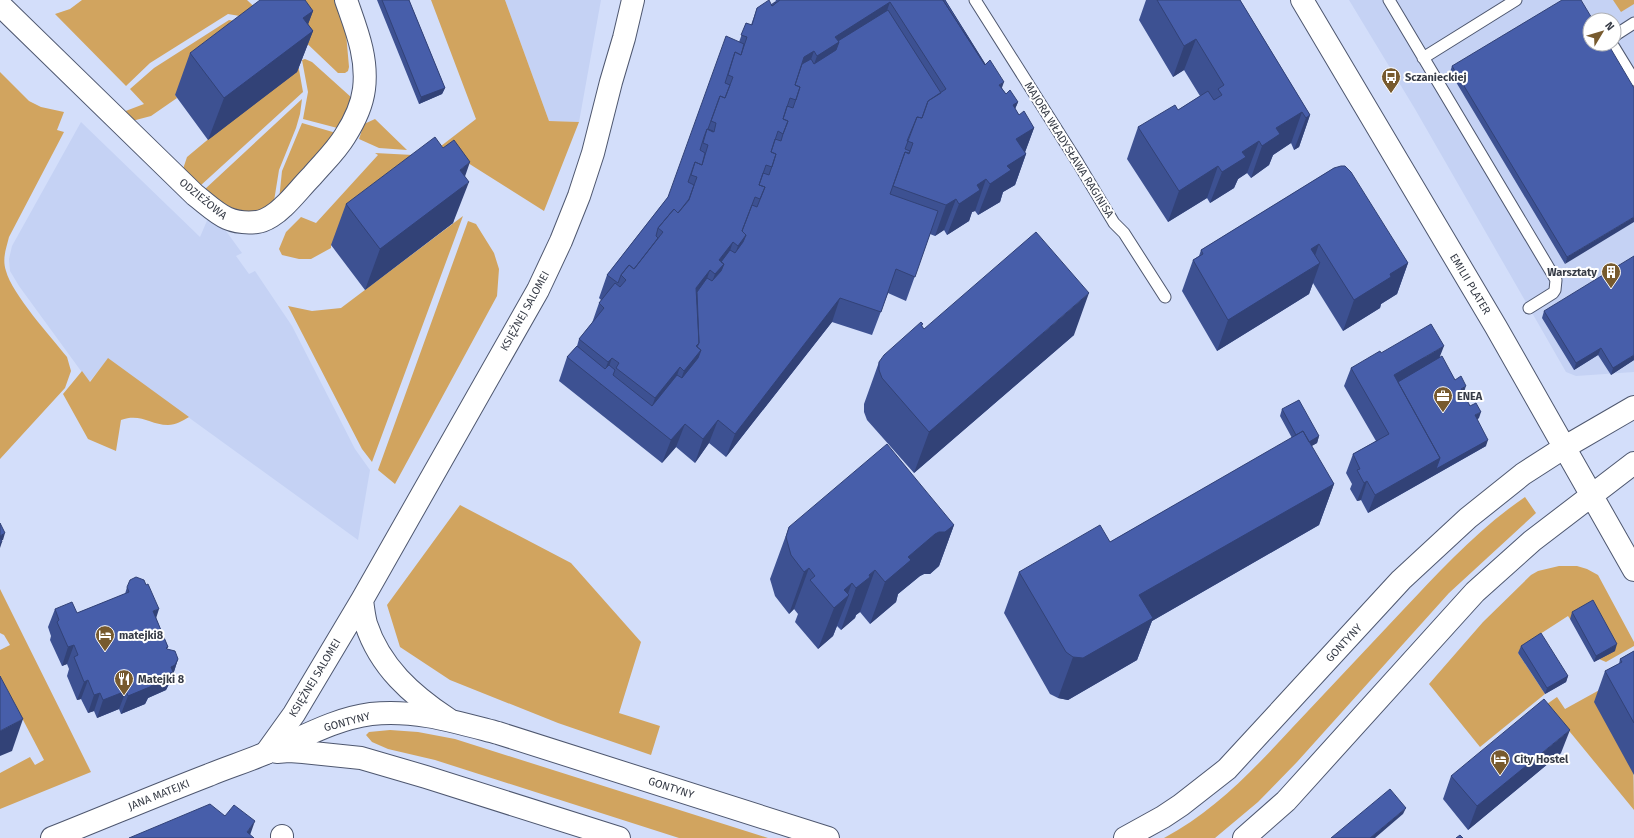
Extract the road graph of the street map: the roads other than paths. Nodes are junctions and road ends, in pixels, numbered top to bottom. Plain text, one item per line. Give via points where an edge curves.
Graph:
1 (346, 0) edge
2 (633, 0) edge
3 (975, 0) edge
4 (1302, 0) edge
5 (1389, 0) edge
6 (1516, 0) edge
7 (0, 5) edge
8 (1634, 24) edge
9 (1622, 31) edge
10 (1617, 52) edge
11 (1423, 58) junction
12 (1634, 80) edge
13 (1165, 297) dead end
14 (1529, 308) dead end
15 (1634, 407) edge
16 (1565, 447) junction
17 (1634, 464) edge
18 (1591, 494) junction
19 (1634, 570) edge
20 (362, 600) junction
21 (448, 719) junction
22 (266, 753) junction
23 (52, 838) edge
24 (619, 838) edge
25 (828, 838) edge
26 (1125, 838) edge
27 (1244, 838) edge

1 - 7 street, ODZIEŻOWA via 365,63 364,89 358,112 345,137 332,154 282,208 258,222 231,221 195,195
2 - 20 street, KSIĘŻNEJ SALOMEI via 593,153 561,241 538,290
3 - 13 lane, MAJORA WŁADYSŁAWA RAGINISA via 1114,223 1124,233
4 - 16 street, EMILII PLATER
5 - 11 lane
6 - 11 lane
8 - 9 lane
10 - 12 lane
11 - 14 lane via 1556,280 1553,293
15 - 16 street, GONTYNY
16 - 18 street, EMILII PLATER
16 - 26 street, GONTYNY via 1512,482 1468,518 1401,580 1242,753 1213,781 1163,817
17 - 18 street
18 - 19 street, EMILII PLATER
18 - 27 street via 1532,540 1475,592 1286,801
20 - 21 street via 365,622 385,662 418,698
20 - 22 street, KSIĘŻNEJ SALOMEI via 294,714
21 - 22 street, GONTYNY via 419,715 370,714 315,731
21 - 25 street, GONTYNY
22 - 23 street, JANA MATEJKI
22 - 24 street via 289,751 361,758

